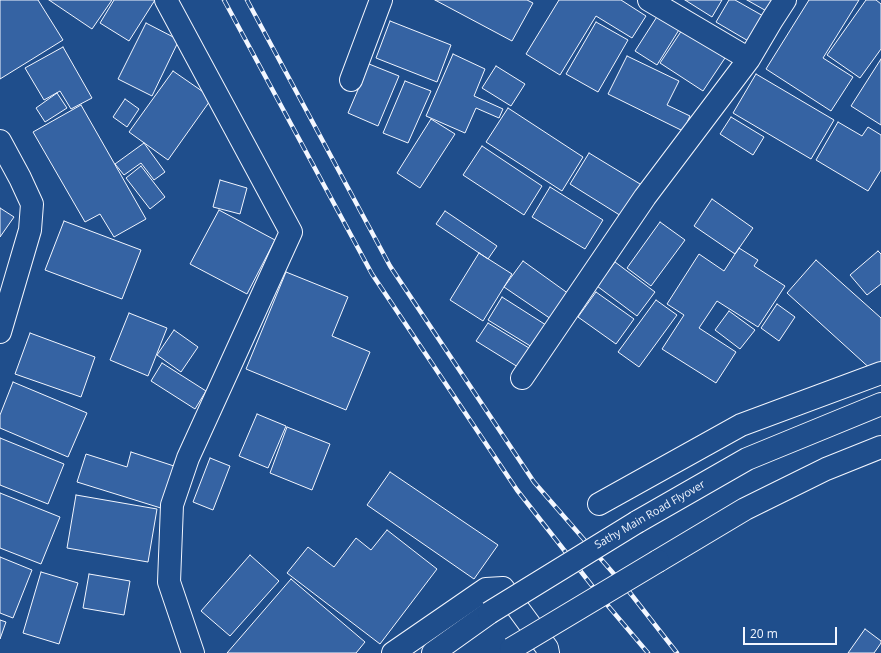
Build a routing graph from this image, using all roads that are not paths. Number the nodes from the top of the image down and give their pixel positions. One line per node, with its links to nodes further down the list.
1 (166, 0): 14 (main road)
2 (381, 0): 6 (main road)
3 (649, 0): 5 (main road)
4 (785, 0): 5 (main road)
5 (749, 59): 10 (main road)
6 (351, 80)
7 (0, 141): 8 (main road)
8 (0, 332)
9 (881, 373): 13 (main road)
10 (522, 378)
11 (881, 404): 16 (main road, Sathy Main Road Flyover, bridge)
12 (881, 447): 17 (main road, bridge)
13 (599, 504)
14 (193, 653)
15 (393, 653): 18 (main road)
16 (433, 653)
17 (503, 653)
18 (548, 653)

